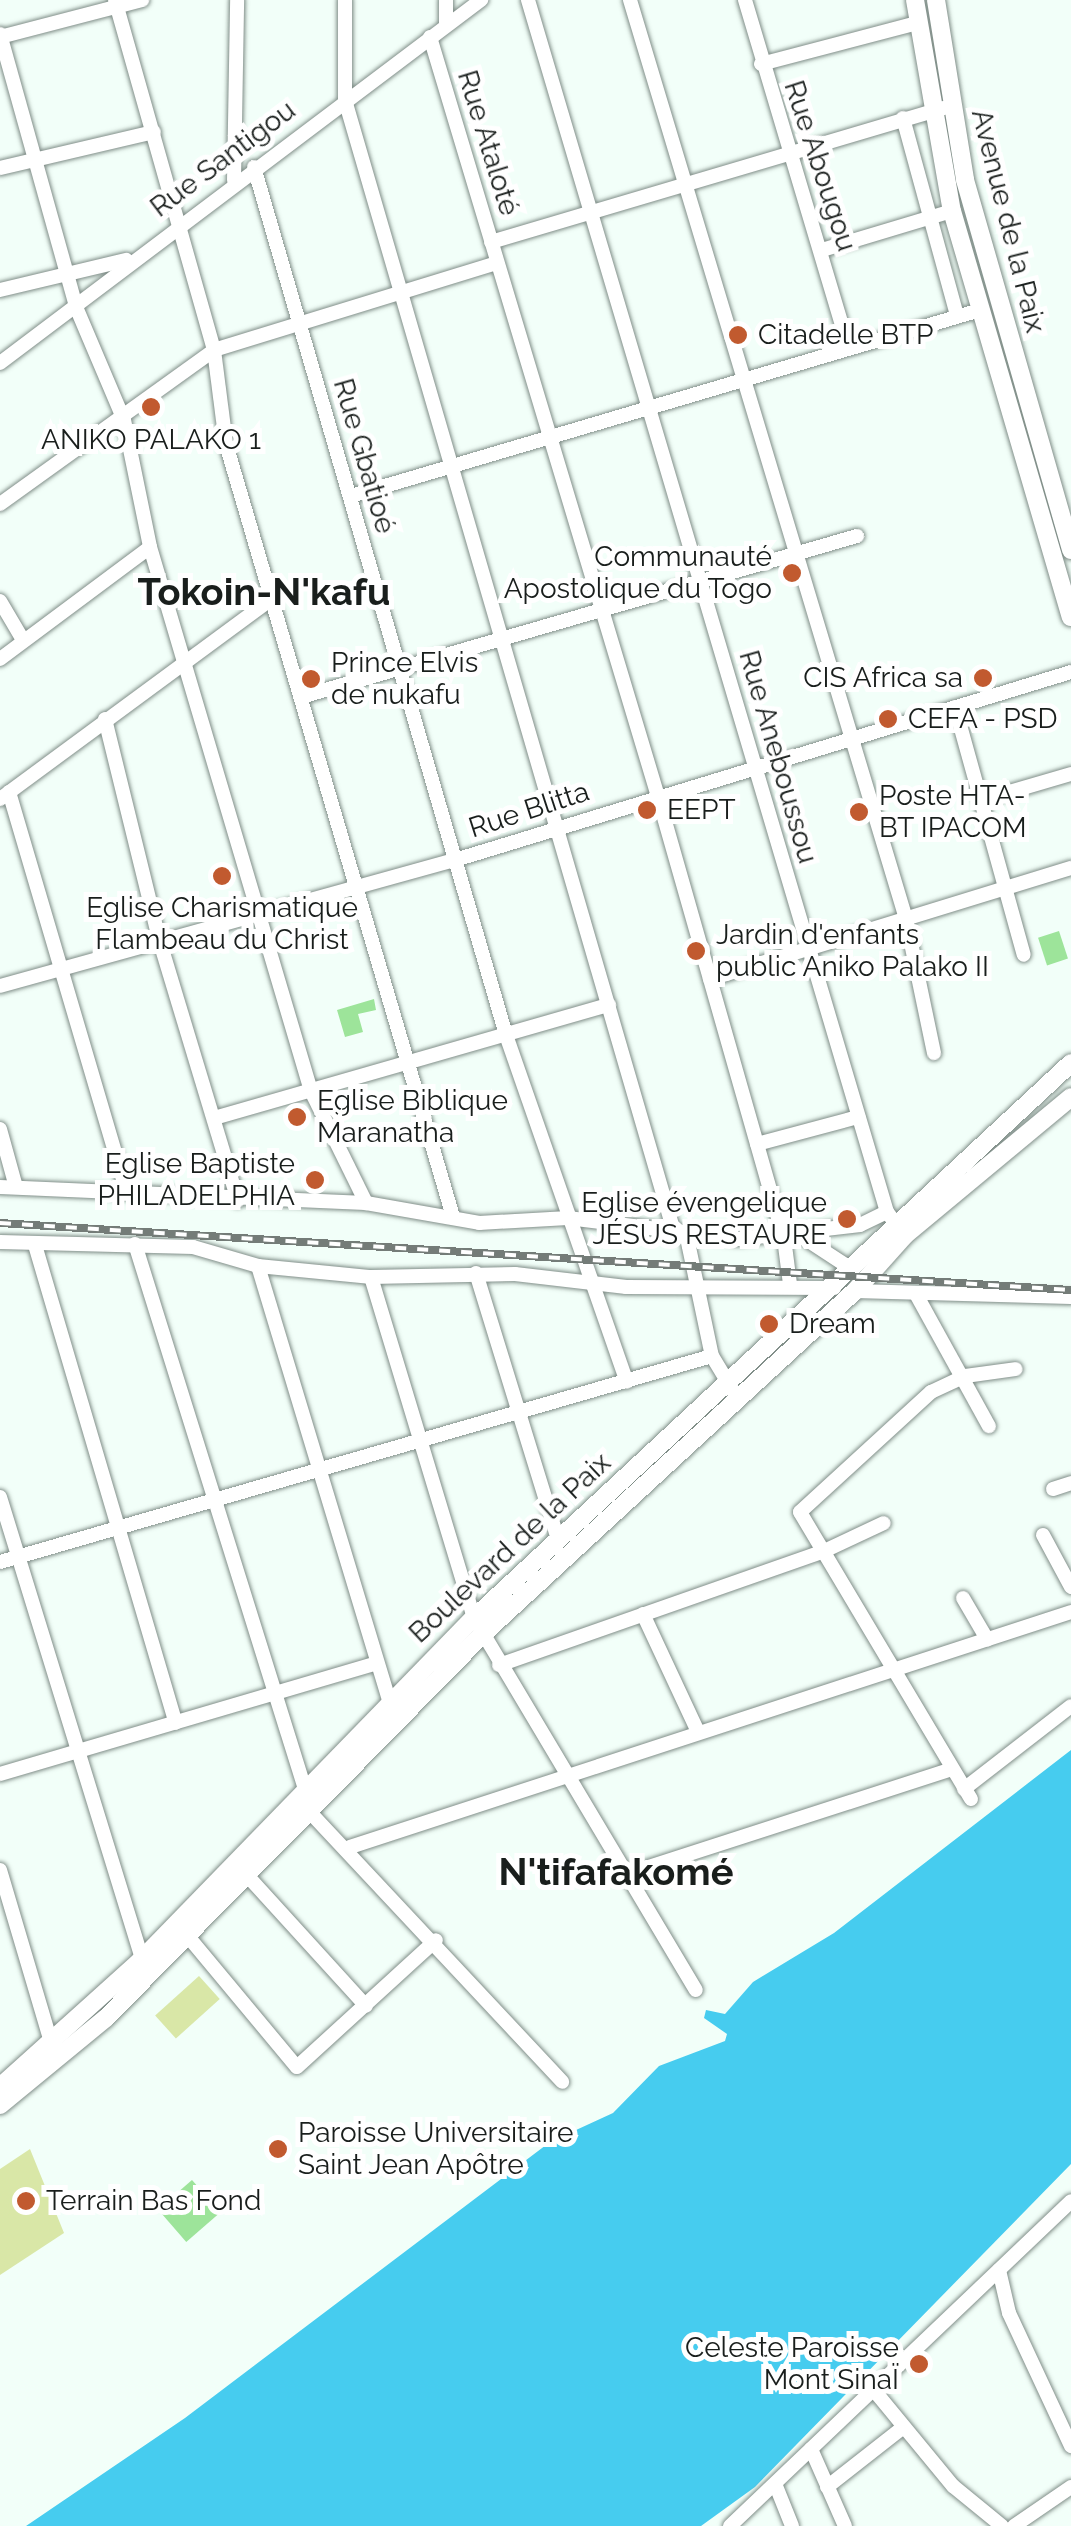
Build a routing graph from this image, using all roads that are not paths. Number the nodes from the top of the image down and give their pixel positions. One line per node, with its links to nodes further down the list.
1 (142, 0): 10 (street)
2 (238, 0): 26 (street)
3 (345, 0): 17 (street)
4 (446, 0): 13 (street)
5 (481, 0): 13 (street, Rue Santigou)
6 (528, 0): 28 (street, Rue Aneboussou)
7 (630, 0): 27 (street)
8 (744, 0): 16 (street, Rue Abougou)
9 (915, 0): 12 (main road)
10 (116, 3): 14 (street); 21 (street)
11 (937, 9): 18 (main road, Avenue de la Paix)
12 (917, 23): 16 (street); 19 (main road)
13 (446, 25): 15 (street, Rue Santigou)
14 (0, 36): 23 (street)
15 (430, 36): 17 (street, Rue Santigou); 32 (street, Rue Ataloté)
16 (761, 64): 22 (street, Rue Abougou)
17 (345, 100): 24 (street, Rue Santigou); 38 (street)
18 (950, 106): 19 (street); 55 (main road, Avenue de la Paix)
19 (930, 111): 20 (street); 29 (main road)
20 (903, 118): 22 (street); 30 (street)
21 (154, 132): 23 (street); 31 (street)
22 (786, 159): 27 (street); 33 (street, Rue Abougou)
23 (35, 161): 25 (street); 36 (street)
24 (254, 167): 26 (street, Rue Santigou); 42 (street, Rue Gbatioé)
25 (0, 168)
26 (234, 180): 31 (street, Rue Santigou)
27 (686, 188): 28 (street); 46 (street)
28 (588, 210): 32 (street); 47 (street, Rue Aneboussou)
29 (952, 211): 30 (street); 40 (main road)
30 (929, 218): 33 (street); 41 (street)
31 (180, 222): 34 (street, Rue Santigou); 44 (street)
32 (491, 242): 35 (street, Rue Ataloté)
33 (822, 250): 43 (street, Rue Abougou)
34 (132, 259): 36 (street); 39 (street, Rue Santigou)
35 (498, 263): 38 (street); 49 (street, Rue Ataloté)
36 (67, 274): 37 (street); 39 (street)
37 (0, 290)
38 (399, 293): 42 (street); 50 (street)
39 (76, 307): 45 (street, Rue Santigou); 48 (street)
40 (980, 310): 41 (street); 61 (main road)
41 (957, 315): 43 (street)
42 (299, 321): 44 (street); 51 (street, Rue Gbatioé)
43 (849, 348): 46 (street)
44 (214, 350): 48 (street); 58 (street)
45 (0, 363)
46 (740, 382): 47 (street); 56 (street)
47 (650, 409): 49 (street); 57 (street, Rue Aneboussou)
48 (124, 420): 52 (street); 54 (street)
49 (549, 438): 50 (street); 60 (street, Rue Ataloté)
50 (450, 469): 51 (street); 63 (street)
51 (350, 496): 66 (street, Rue Gbatioé)
52 (0, 504)
53 (857, 536): 56 (street)
54 (150, 547): 62 (street); 65 (street)
55 (1071, 550)
56 (798, 554): 57 (street); 71 (street)
57 (701, 584): 60 (street); 72 (street, Rue Aneboussou)
58 (271, 599): 65 (street); 68 (street)
59 (0, 600): 62 (street)
60 (602, 609): 63 (street); 74 (street, Rue Ataloté)
61 (1071, 616)
62 (24, 640): 64 (street)
63 (501, 642): 66 (street); 77 (street)
64 (0, 659)
65 (183, 660): 70 (street); 82 (street)
66 (398, 669): 68 (street); 78 (street, Rue Gbatioé)
67 (1071, 672): 69 (street, Rue Blitta)
68 (301, 697): 81 (street)
69 (955, 707): 71 (street, Rue Blitta); 76 (street)
70 (105, 720): 75 (street); 84 (street)
71 (853, 738): 72 (street, Rue Blitta); 83 (street)
72 (753, 767): 74 (street, Rue Blitta); 85 (street, Rue Aneboussou)
73 (1071, 774): 76 (street)
74 (658, 793): 77 (street, Rue Blitta); 88 (street, Rue Ataloté)
75 (4, 795): 87 (street)
76 (982, 800): 80 (street)
77 (555, 830): 78 (street, Rue Blitta); 90 (street)
78 (455, 860): 81 (street, Rue Blitta); 91 (street, Rue Gbatioé)
79 (1071, 868): 80 (street)
80 (1006, 888): 83 (street); 86 (street)
81 (356, 889): 82 (street, Rue Blitta); 94 (street)
82 (256, 909): 84 (street, Rue Blitta); 95 (street)
83 (906, 919): 85 (street); 92 (street)
84 (159, 939): 87 (street, Rue Blitta); 98 (street)
85 (809, 949): 88 (street); 97 (street, Rue Aneboussou)
86 (1024, 955)
87 (62, 968): 89 (street, Rue Blitta); 104 (street)
88 (710, 979): 102 (street, Rue Ataloté)
89 (0, 986)
90 (609, 1004): 91 (street); 110 (street)
91 (506, 1035): 94 (street); 108 (street, Rue Gbatioé)
92 (934, 1052)
93 (1071, 1063): 99 (main road, Boulevard de la Paix)
94 (408, 1064): 95 (street); 107 (street)
95 (311, 1092): 98 (street); 106 (street)
96 (1071, 1097): 101 (main road, Boulevard de la Paix)
97 (858, 1117): 102 (street); 109 (street, Rue Aneboussou)
98 (214, 1118): 105 (street)
99 (1008, 1120): 101 (main road); 109 (main road, Boulevard de la Paix)
100 (0, 1129): 103 (street)
101 (1024, 1138): 109 (main road, Boulevard de la Paix)
102 (758, 1144): 112 (street, Rue Ataloté)
103 (8, 1188): 104 (street)
104 (126, 1190): 105 (street)
105 (238, 1200): 106 (street)
106 (366, 1203): 107 (street)
107 (453, 1217): 108 (street)
108 (568, 1218): 110 (street); 120 (street, Rue Gbatioé)
109 (896, 1224): 111 (street); 119 (main road, Boulevard de la Paix)
110 (680, 1233): 112 (street); 122 (street)
111 (801, 1236): 112 (street); 119 (street)
112 (784, 1238): 121 (street, Rue Ataloté)
113 (0, 1242): 114 (street)
114 (34, 1244): 115 (street); 139 (street)
115 (135, 1244): 116 (street); 137 (street)
116 (258, 1266): 118 (street); 133 (street)
117 (476, 1273): 118 (street); 120 (street); 130 (street)
118 (371, 1277): 132 (street)
119 (846, 1282): 121 (street); 123 (street); 129 (main road, Boulevard de la Paix)
120 (597, 1284): 122 (street); 128 (street, Rue Gbatioé)
121 (790, 1284): 122 (street)
122 (702, 1290): 125 (street)
123 (916, 1294): 124 (street); 127 (street)
124 (1071, 1297)
125 (712, 1356): 128 (street); 129 (street)
126 (1016, 1370): 127 (street)
127 (966, 1376): 131 (street); 142 (street)
128 (627, 1382): 130 (street)
129 (732, 1392): 141 (main road, Boulevard de la Paix); 149 (main road, Boulevard de la Paix)
130 (517, 1412): 132 (street); 141 (street)
131 (989, 1426)
132 (420, 1440): 133 (street); 149 (street)
133 (318, 1470): 137 (street); 151 (street)
134 (1071, 1483): 135 (street)
135 (1053, 1489)
136 (0, 1497): 143 (street)
137 (212, 1501): 139 (street); 154 (street)
138 (884, 1523): 142 (street)
139 (118, 1528): 143 (street); 157 (street)
140 (1043, 1535): 145 (street)
141 (558, 1540): 149 (main road, Boulevard de la Paix)
142 (822, 1552): 148 (street); 153 (street)
143 (18, 1557): 144 (street); 159 (street)
144 (0, 1562)
145 (1071, 1586)
146 (964, 1598): 150 (street)
147 (1071, 1612): 150 (street)
148 (642, 1614): 152 (street); 158 (street)
149 (478, 1626): 152 (street); 155 (main road, Boulevard de la Paix); 164 (main road, Boulevard de la Paix)
150 (986, 1640): 153 (street)
151 (373, 1664): 154 (street); 155 (street)
152 (499, 1665): 162 (street)
153 (890, 1670): 158 (street); 160 (street)
154 (273, 1694): 157 (street); 163 (street)
155 (388, 1701): 163 (main road, Boulevard de la Paix)
156 (1071, 1706): 160 (street)
157 (176, 1723): 159 (street)
158 (698, 1732): 162 (street)
159 (76, 1752): 161 (street); 171 (street)
160 (952, 1769): 168 (street)
161 (0, 1774)
162 (565, 1777): 165 (street); 168 (street)
163 (304, 1786): 171 (main road, Boulevard de la Paix)
164 (306, 1808): 165 (street); 167 (main road, Boulevard de la Paix)
165 (350, 1847): 170 (street)
166 (0, 1870): 174 (street)
167 (244, 1872): 169 (main road, Boulevard de la Paix); 173 (street)
168 (627, 1874): 172 (street)
169 (186, 1934): 171 (main road, Boulevard de la Paix); 173 (street)
170 (436, 1940): 173 (street); 175 (street)
171 (145, 1966): 174 (main road, Boulevard de la Paix); 177 (main road, Boulevard de la Paix)
172 (696, 1990)
173 (366, 2006)
174 (52, 2045): 176 (main road, Boulevard de la Paix)
175 (562, 2082)
176 (0, 2087)
177 (0, 2105)
178 (1071, 2202): 179 (street)
179 (999, 2270): 180 (street); 182 (street)
180 (874, 2389): 181 (street); 183 (street)
181 (901, 2428): 185 (street); 190 (street)
182 (1071, 2446)
183 (811, 2450): 184 (street); 185 (street)
184 (776, 2486): 187 (street); 188 (street)
185 (828, 2487): 189 (street)
186 (1071, 2487): 191 (street)
187 (730, 2526)
188 (792, 2526)
189 (845, 2526)
190 (1002, 2526)
191 (1014, 2526)

